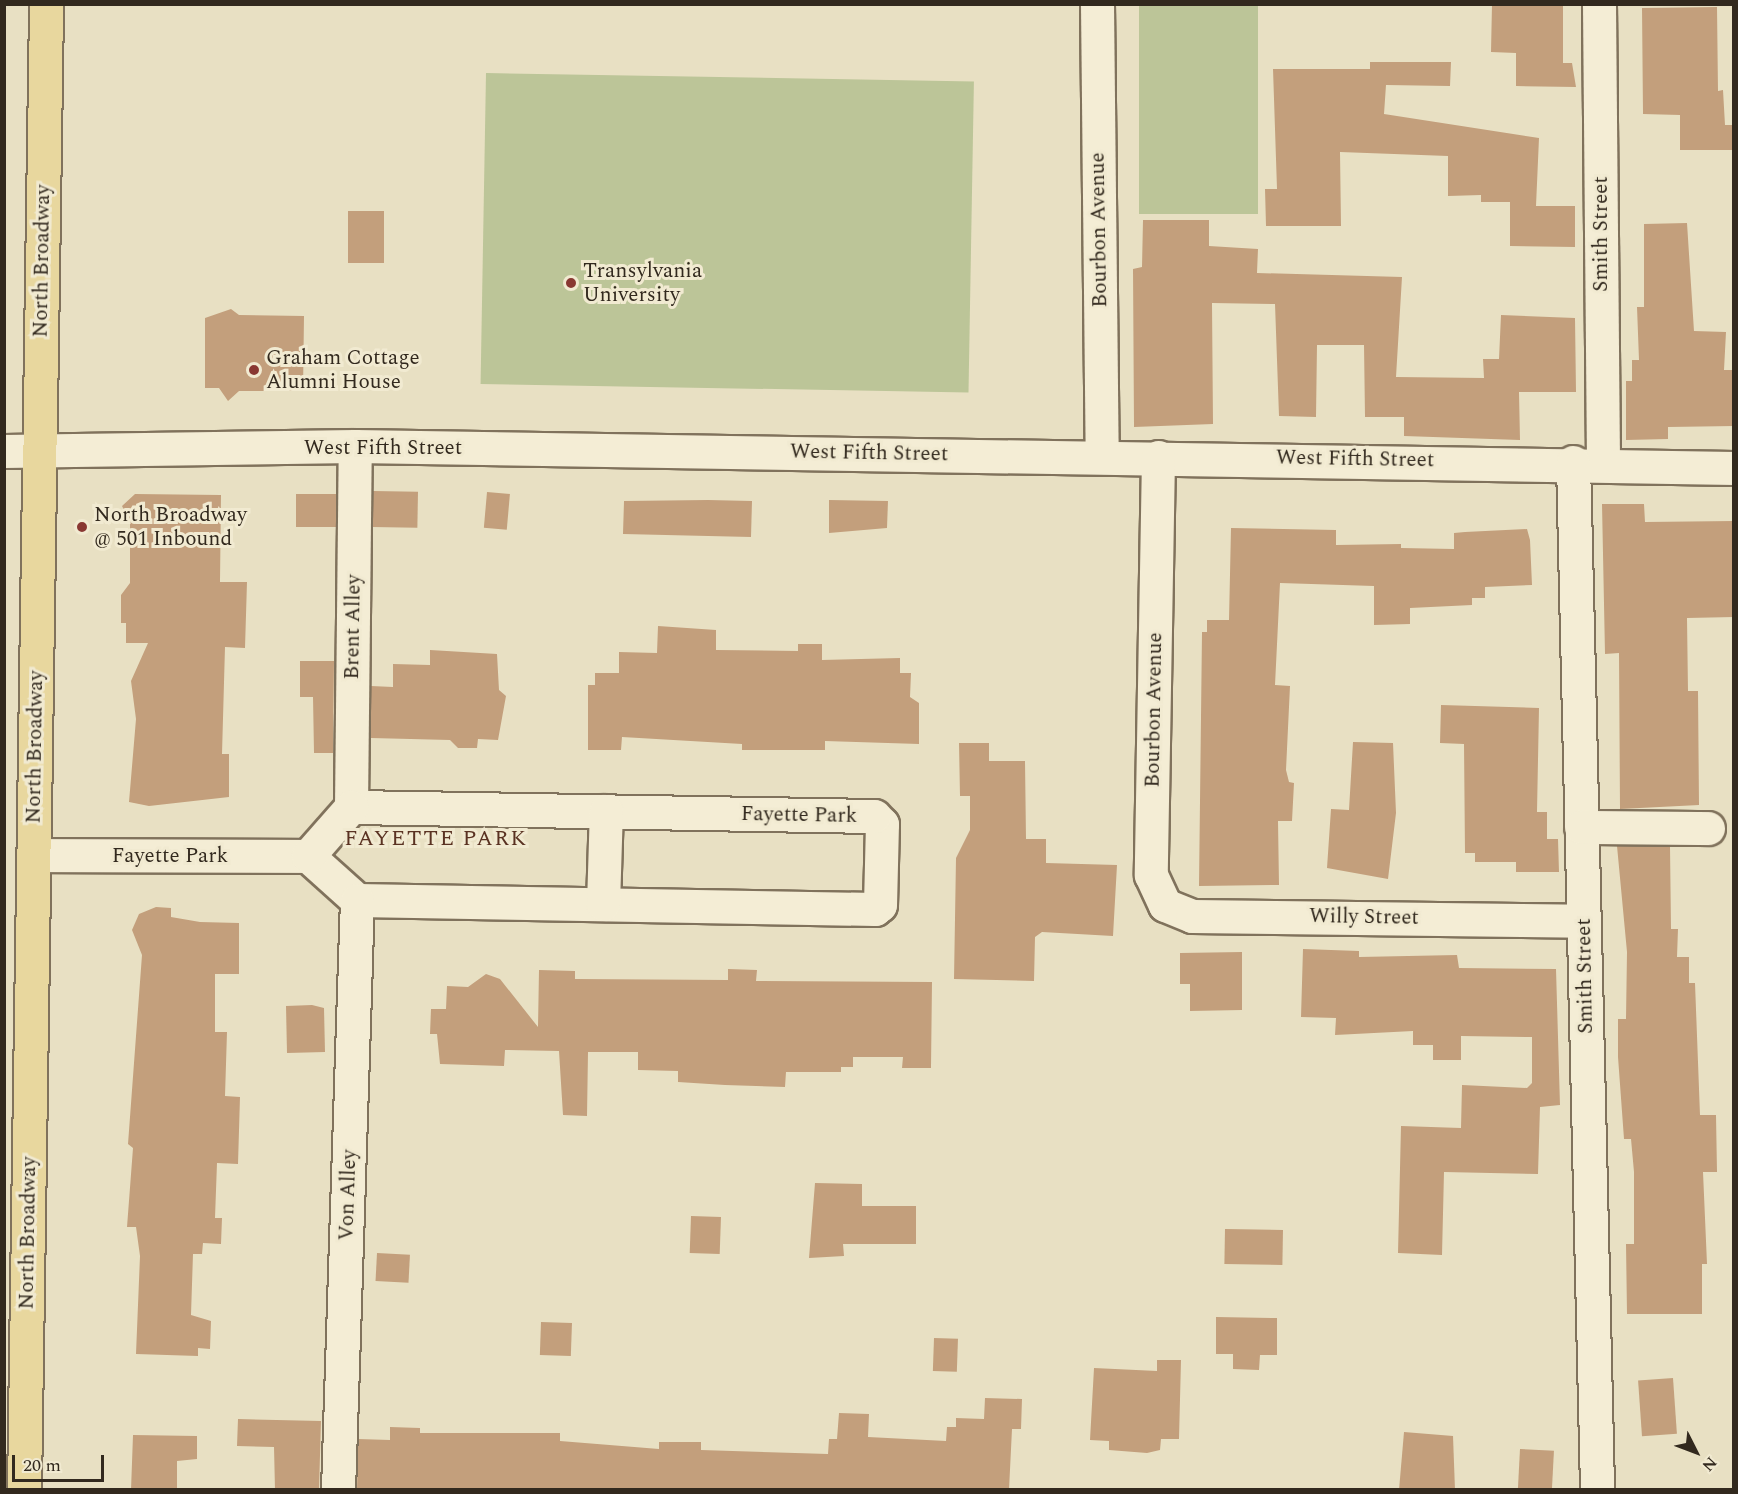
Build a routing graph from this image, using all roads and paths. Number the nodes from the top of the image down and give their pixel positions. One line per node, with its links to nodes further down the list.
1 (46, 4): 6 (main road, North Broadway)
2 (1097, 4): 7 (street, Bourbon Avenue)
3 (1599, 4): 9 (street, Smith Street)
4 (356, 446): 6 (street, West Fifth Street); 7 (street, West Fifth Street); 11 (street, Brent Alley)
5 (4, 451): 6 (street, West Fifth Street)
6 (39, 451): 15 (main road, North Broadway)
7 (1102, 456): 8 (street, West Fifth Street)
8 (1158, 457): 9 (street, West Fifth Street); 17 (street, Bourbon Avenue)
9 (1588, 462): 10 (street, West Fifth Street); 13 (street, Smith Street)
10 (1734, 468)
11 (351, 807): 12 (street, Fayette Park); 16 (street)
12 (606, 811): 19 (street); 19 (street, Fayette Park)
13 (1581, 826): 14 (street); 20 (street, Smith Street)
14 (1708, 828)
15 (33, 855): 16 (street, Fayette Park); 21 (main road, North Broadway)
16 (308, 856): 18 (street)
17 (1155, 891): 20 (street, Willy Street)
18 (357, 900): 19 (street, Fayette Park); 22 (street, Von Alley)
19 (603, 904)
20 (1583, 921): 23 (street, Smith Street)
21 (24, 1490)
22 (338, 1490)
23 (1597, 1490)

